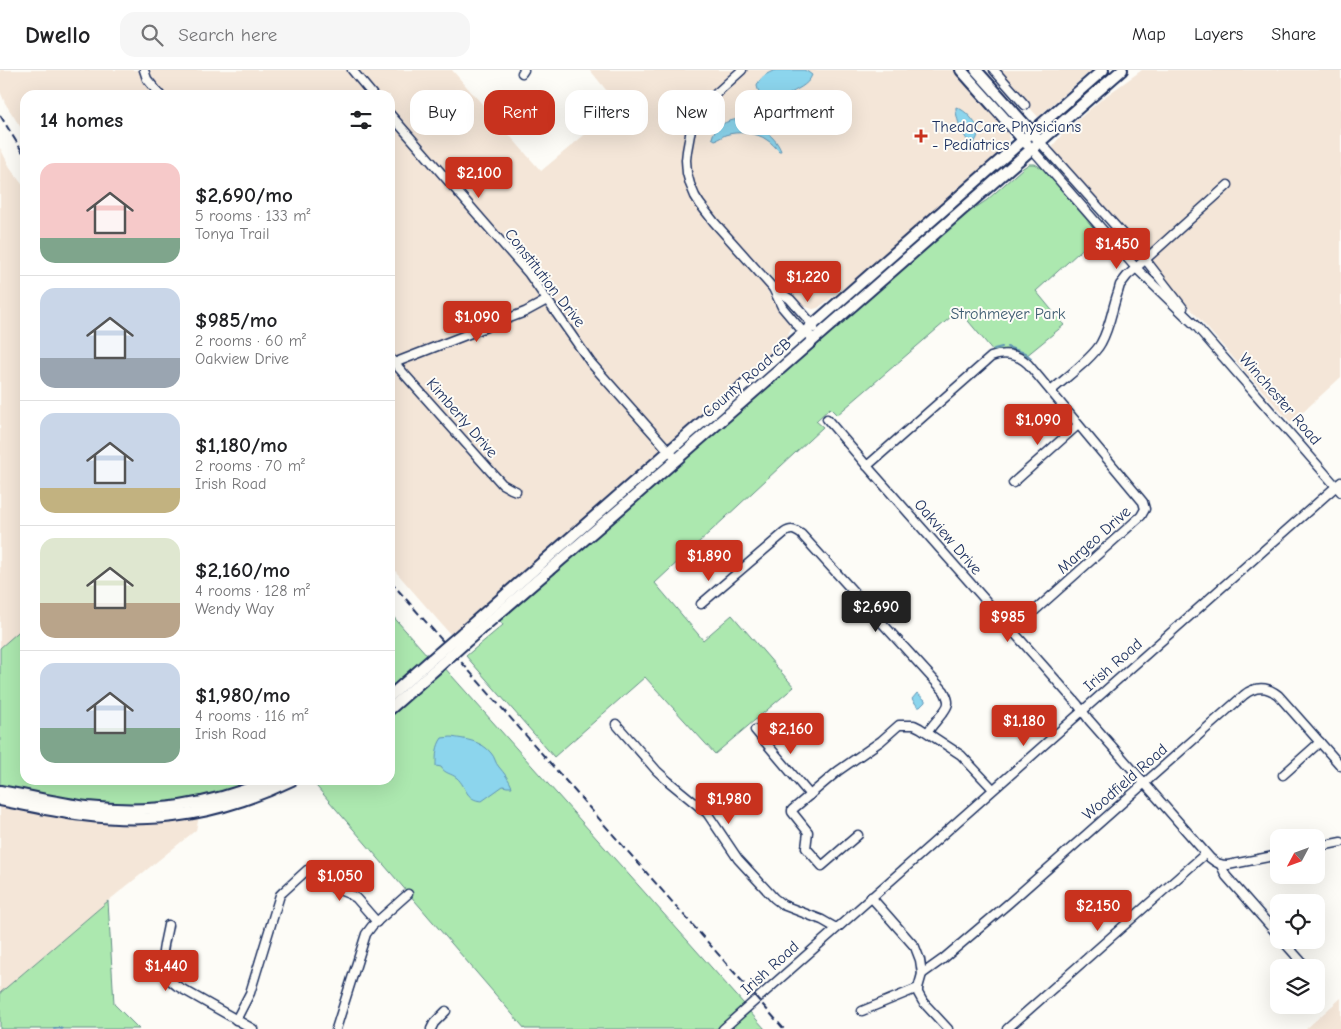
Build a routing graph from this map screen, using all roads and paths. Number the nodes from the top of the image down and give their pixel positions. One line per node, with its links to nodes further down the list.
1 (144, 70): 9 (street)
2 (352, 70): 10 (street)
3 (742, 70): 20 (street)
4 (960, 70): 14 (main road, Winchester Road)
5 (976, 70): 13 (main road, Winchester Road)
6 (994, 70): 11 (street)
7 (1103, 70): 13 (main road, County Road CB)
8 (1122, 70): 15 (main road, County Road CB)
9 (156, 90)
10 (369, 90)
11 (1025, 105)
12 (395, 120): 21 (street, Constitution Drive)
13 (1032, 132): 14 (main road, County Road CB); 15 (main road, Winchester Road)
14 (1023, 140): 16 (main road, Winchester Road); 22 (main road, County Road CB)
15 (1040, 142): 16 (main road, County Road CB); 18 (street, Winchester Road)
16 (1032, 149): 19 (street, Winchester Road); 25 (main road, County Road CB)
17 (1228, 185): 18 (street)
18 (1145, 259): 19 (street); 23 (street, Winchester Road)
19 (1136, 268): 23 (street, Winchester Road); 28 (street)
20 (773, 288): 22 (street); 24 (street)
21 (547, 300): 26 (street); 31 (street, Constitution Drive)
22 (813, 325): 24 (main road, County Road CB); 25 (street)
23 (1196, 326): 35 (street, Winchester Road)
24 (804, 333): 25 (street); 31 (main road, County Road CB)
25 (816, 338): 32 (main road, County Road CB)
26 (395, 359)
27 (395, 363): 36 (street, Kimberly Drive)
28 (1050, 391): 30 (street, Margeo Drive); 33 (street, Margeo Drive)
29 (827, 419): 33 (street, Oakview Drive)
30 (1078, 425): 34 (street); 38 (street, Margeo Drive)
31 (668, 451): 32 (street, Constitution Drive); 39 (main road, County Road CB)
32 (676, 459): 39 (main road, County Road CB)
33 (867, 466): 38 (street, Oakview Drive)
34 (1013, 483)
35 (1339, 487): 43 (street, Irish Road)
36 (516, 491)
37 (701, 604): 46 (street)
38 (1012, 630): 43 (street, Oakview Drive)
39 (465, 637): 40 (main road, County Road CB, bridge)
40 (436, 662): 41 (main road, County Road CB); 42 (main road, County Road CB)
41 (395, 692)
42 (395, 703)
43 (1082, 711): 50 (street, Oakview Drive); 53 (street, Irish Road)
44 (616, 724): 68 (street)
45 (755, 730): 55 (street)
46 (928, 732): 53 (street); 55 (street)
47 (1320, 742): 48 (street, Woodfield Road); 49 (street); 50 (street, Woodfield Road)
48 (1341, 766)
49 (1282, 775)
50 (1144, 783): 60 (street, Oakview Drive); 71 (street, Woodfield Road)
51 (259, 785): 54 (main road)
52 (280, 785): 56 (main road)
53 (993, 789): 64 (street, Irish Road)
54 (0, 791)
55 (810, 795): 57 (street)
56 (0, 800)
57 (858, 835)
58 (1341, 842): 59 (street)
59 (1325, 845)
60 (1205, 854): 62 (street, Oakview Drive); 81 (street)
61 (1270, 857): 62 (street)
62 (1221, 865): 67 (street)
63 (408, 894): 65 (street)
64 (871, 897): 68 (street, Irish Road); 71 (street)
65 (377, 922): 75 (street); 77 (street)
66 (168, 925): 75 (street)
67 (1270, 926)
68 (836, 928): 79 (street, Irish Road)
69 (1290, 949): 70 (street)
70 (1298, 959)
71 (922, 974): 72 (street)
72 (918, 988): 73 (street); 80 (street)
73 (862, 1010)
74 (446, 1011): 78 (street)
75 (236, 1020): 76 (street)
76 (253, 1029)
77 (336, 1029)
78 (431, 1029)
79 (723, 1029)
80 (948, 1029)
81 (1007, 1029)

